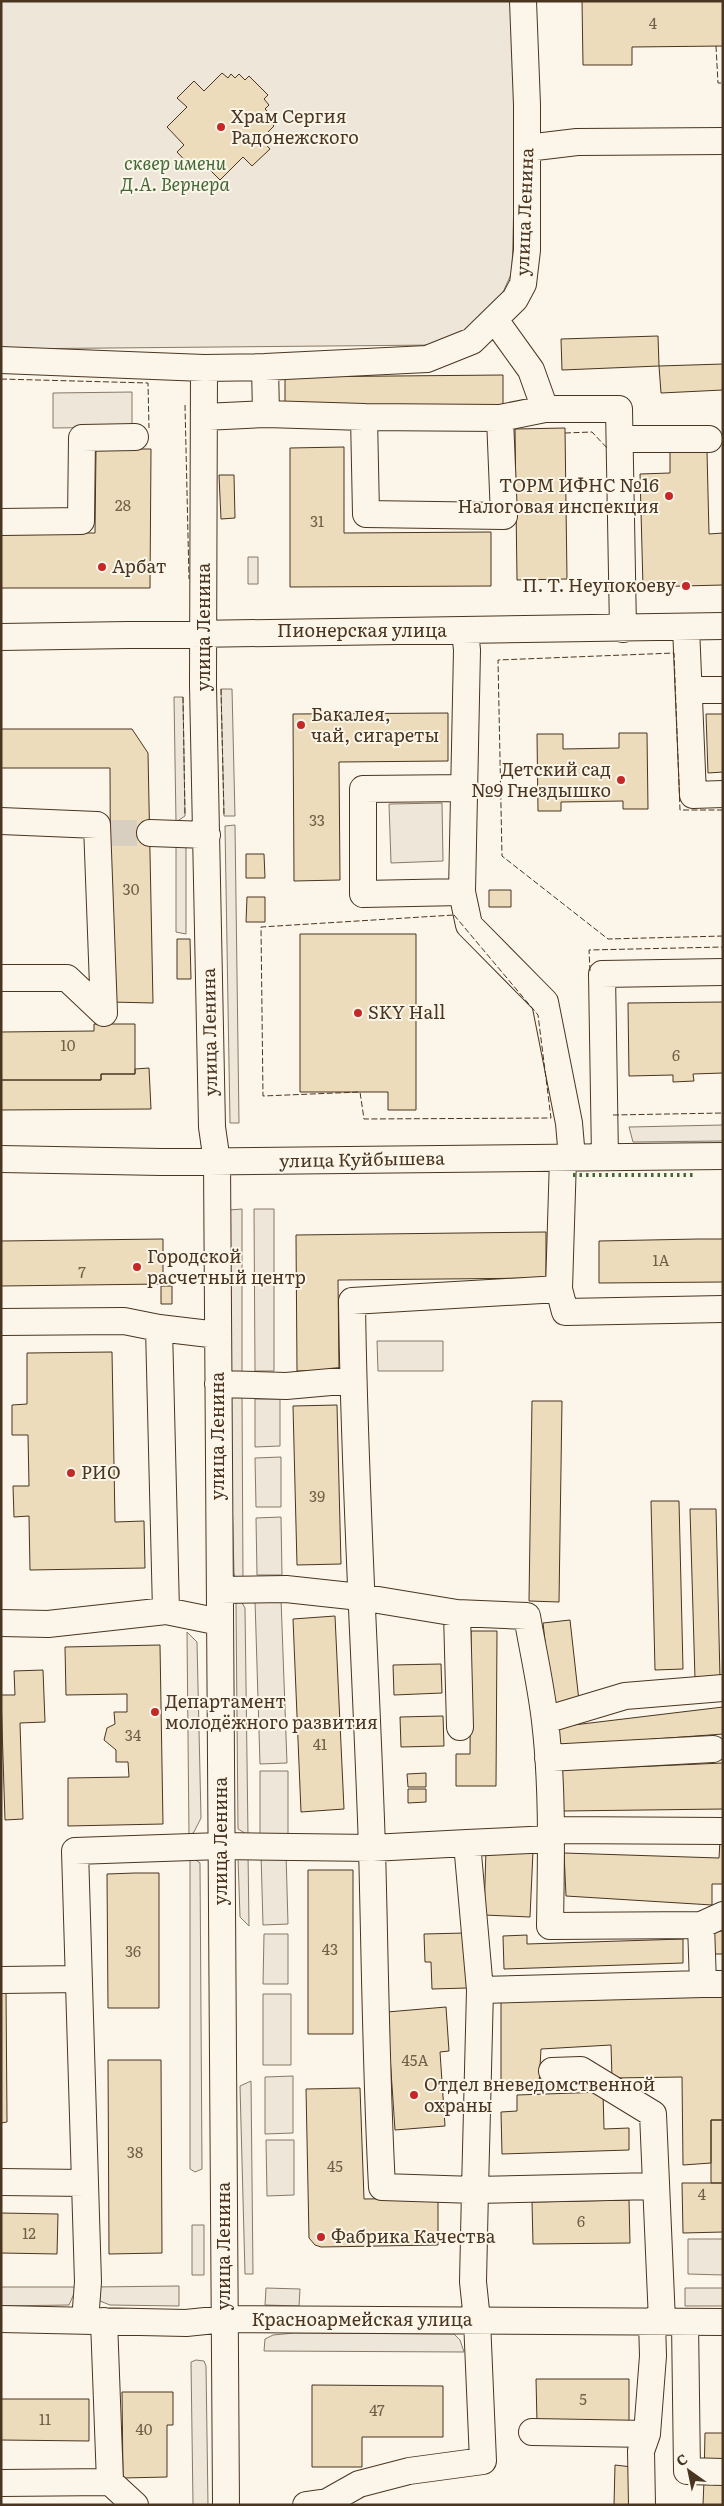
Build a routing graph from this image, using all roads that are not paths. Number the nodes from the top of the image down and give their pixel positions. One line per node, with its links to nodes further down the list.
1 (523, 1): 3 (street, улица Ленина)
2 (723, 141): 3 (street)
3 (527, 148): 4 (street, улица Ленина)
4 (495, 320): 6 (street, улица Ленина); 8 (street)
5 (1, 360): 7 (street, улица Ленина)
6 (265, 367): 7 (street, улица Ленина); 9 (street)
7 (204, 368): 10 (street, улица Ленина)
8 (545, 409): 12 (street); 14 (street)
9 (266, 414): 10 (street); 11 (street)
10 (204, 417): 21 (street, улица Ленина)
11 (364, 418): 12 (street); 12 (street)
12 (500, 418)
13 (135, 437): 16 (street)
14 (620, 439): 15 (street); 19 (street)
15 (709, 439)
16 (1, 522)
17 (723, 626): 18 (street, Пионерская улица)
18 (686, 627): 19 (street, Пионерская улица); 23 (street)
19 (623, 629): 20 (street, Пионерская улица)
20 (465, 631): 21 (street, Пионерская улица); 25 (street)
21 (203, 634): 22 (street, Пионерская улица); 29 (street, улица Ленина)
22 (1, 637)
23 (689, 690): 24 (street); 26 (street)
24 (723, 690)
25 (465, 788): 30 (street); 30 (street)
26 (723, 794)
27 (1, 821): 32 (street)
28 (150, 833): 29 (street)
29 (207, 835): 37 (street, улица Ленина)
30 (462, 892): 35 (street)
31 (723, 972): 34 (street)
32 (1, 978)
33 (723, 1156): 34 (street, улица Куйбышева)
34 (605, 1157): 35 (street, улица Куйбышева)
35 (567, 1158): 37 (street, улица Куйбышева); 38 (street)
36 (1, 1160): 37 (street, улица Куйбышева)
37 (216, 1162): 42 (street, улица Ленина)
38 (559, 1289): 39 (street); 43 (street)
39 (723, 1309)
40 (1, 1322): 41 (street)
41 (159, 1328): 42 (street); 47 (street)
42 (218, 1335): 44 (street, улица Ленина)
43 (353, 1380): 44 (street); 46 (street)
44 (218, 1384): 45 (street, улица Ленина)
45 (220, 1590): 46 (street); 49 (street, улица Ленина)
46 (360, 1597): 48 (street); 60 (street)
47 (166, 1611): 49 (street); 50 (street)
48 (457, 1613): 52 (street); 53 (street)
49 (220, 1622): 59 (street, улица Ленина)
50 (1, 1623)
51 (723, 1688): 52 (street)
52 (545, 1720): 55 (street)
53 (460, 1727)
54 (713, 1749): 55 (street)
55 (548, 1758): 57 (street)
56 (723, 1831): 57 (street)
57 (552, 1834): 58 (street); 61 (street)
58 (467, 1843): 60 (street); 65 (street)
59 (221, 1846): 60 (street); 62 (street); 71 (street, улица Ленина)
60 (372, 1848): 70 (street)
61 (712, 1920): 64 (street)
62 (79, 1979): 63 (street); 68 (street)
63 (1, 1980)
64 (713, 1984): 65 (street)
65 (480, 1990): 70 (street)
66 (552, 2071): 69 (street)
67 (1, 2182): 68 (street)
68 (85, 2183): 74 (street)
69 (656, 2186): 70 (street); 75 (street)
70 (475, 2190): 73 (street)
71 (225, 2319): 73 (street, Красноармейская улица); 74 (street, Красноармейская улица); 84 (street, улица Ленина)
72 (1, 2320): 74 (street, Красноармейская улица)
73 (477, 2320): 75 (street, Красноармейская улица); 82 (street)
74 (94, 2321): 80 (street)
75 (666, 2321): 76 (street, Красноармейская улица); 78 (street); 79 (street)
76 (723, 2322)
77 (532, 2432): 78 (street)
78 (647, 2434): 85 (street)
79 (723, 2472)
80 (110, 2482): 81 (street); 83 (street)
81 (1, 2483)
82 (322, 2504)
83 (135, 2505)
84 (226, 2505)
85 (642, 2505)

